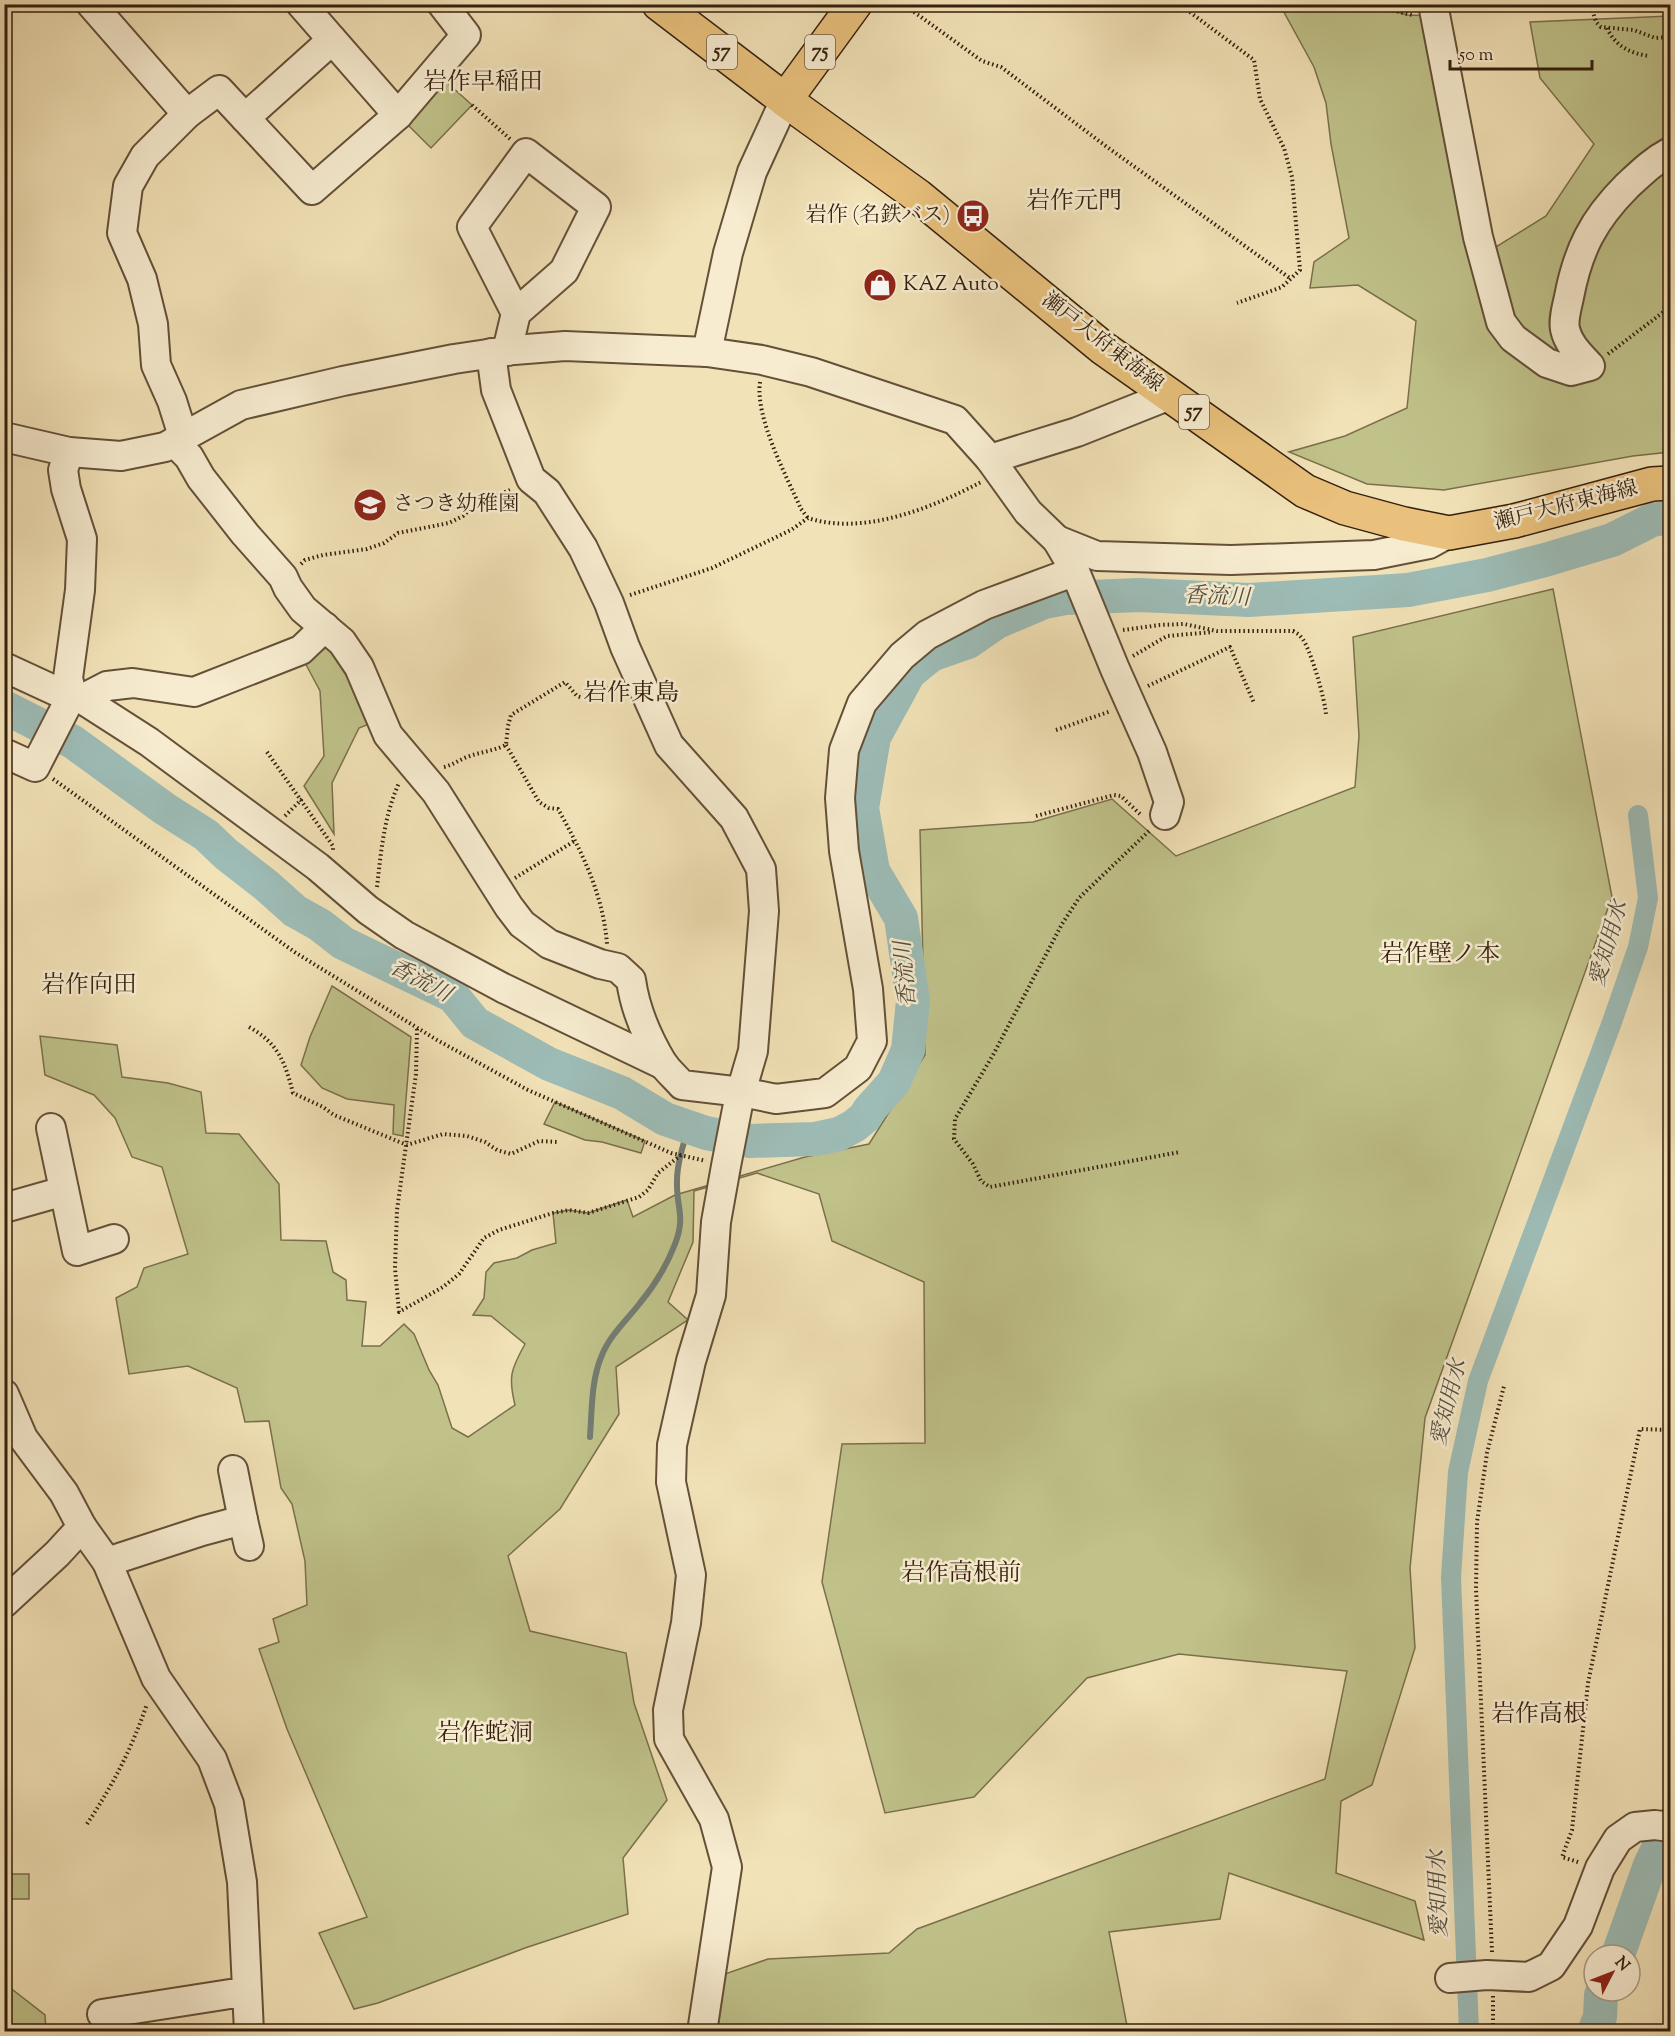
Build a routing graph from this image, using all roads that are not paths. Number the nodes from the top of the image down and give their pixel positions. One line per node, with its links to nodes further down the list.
1 (92, 4): 9 (street)
2 (301, 4): 7 (street)
3 (442, 4): 10 (street)
4 (659, 4): 8 (main road, 瀬戸大府東海線 / 57)
5 (855, 4): 8 (main road, 75)
6 (1434, 10): 13 (street)
7 (332, 39): 10 (street); 11 (street)
8 (785, 100): 16 (street); 17 (main road, 瀬戸大府東海線 / 57)
9 (187, 114): 11 (street); 19 (street)
10 (398, 115): 11 (street)
11 (245, 118)
12 (1671, 136): 13 (street)
13 (1661, 158)
14 (516, 313): 14 (street); 15 (street)
15 (499, 352): 16 (street); 19 (street); 32 (street)
16 (707, 352): 21 (street)
17 (1170, 395): 21 (street); 23 (main road, 瀬戸大府東海線 / 57)
18 (4, 437): 20 (street)
19 (179, 439): 20 (street); 26 (street)
20 (69, 452): 28 (street)
21 (995, 466): 24 (street)
22 (1671, 483): 23 (main road, 瀬戸大府東海線 / 57)
23 (1449, 533): 24 (street)
24 (1057, 540): 25 (street)
25 (1075, 572): 30 (street); 32 (street)
26 (325, 627): 28 (street); 31 (street)
27 (4, 667): 28 (street)
28 (77, 697): 29 (street); 31 (street)
29 (4, 753)
30 (1159, 821)
31 (664, 1065): 32 (street)
32 (740, 1096): 47 (street)
33 (51, 1128): 34 (street)
34 (64, 1191): 35 (street); 36 (street)
35 (4, 1208)
36 (114, 1239)
37 (4, 1394): 39 (street)
38 (233, 1470): 40 (street)
39 (82, 1527): 40 (street); 41 (street)
40 (107, 1562): 44 (street)
41 (4, 1604)
42 (1663, 1826): 43 (street)
43 (1450, 1978)
44 (246, 1994): 45 (street); 46 (street)
45 (102, 2014)
46 (249, 2031)
47 (702, 2031)

